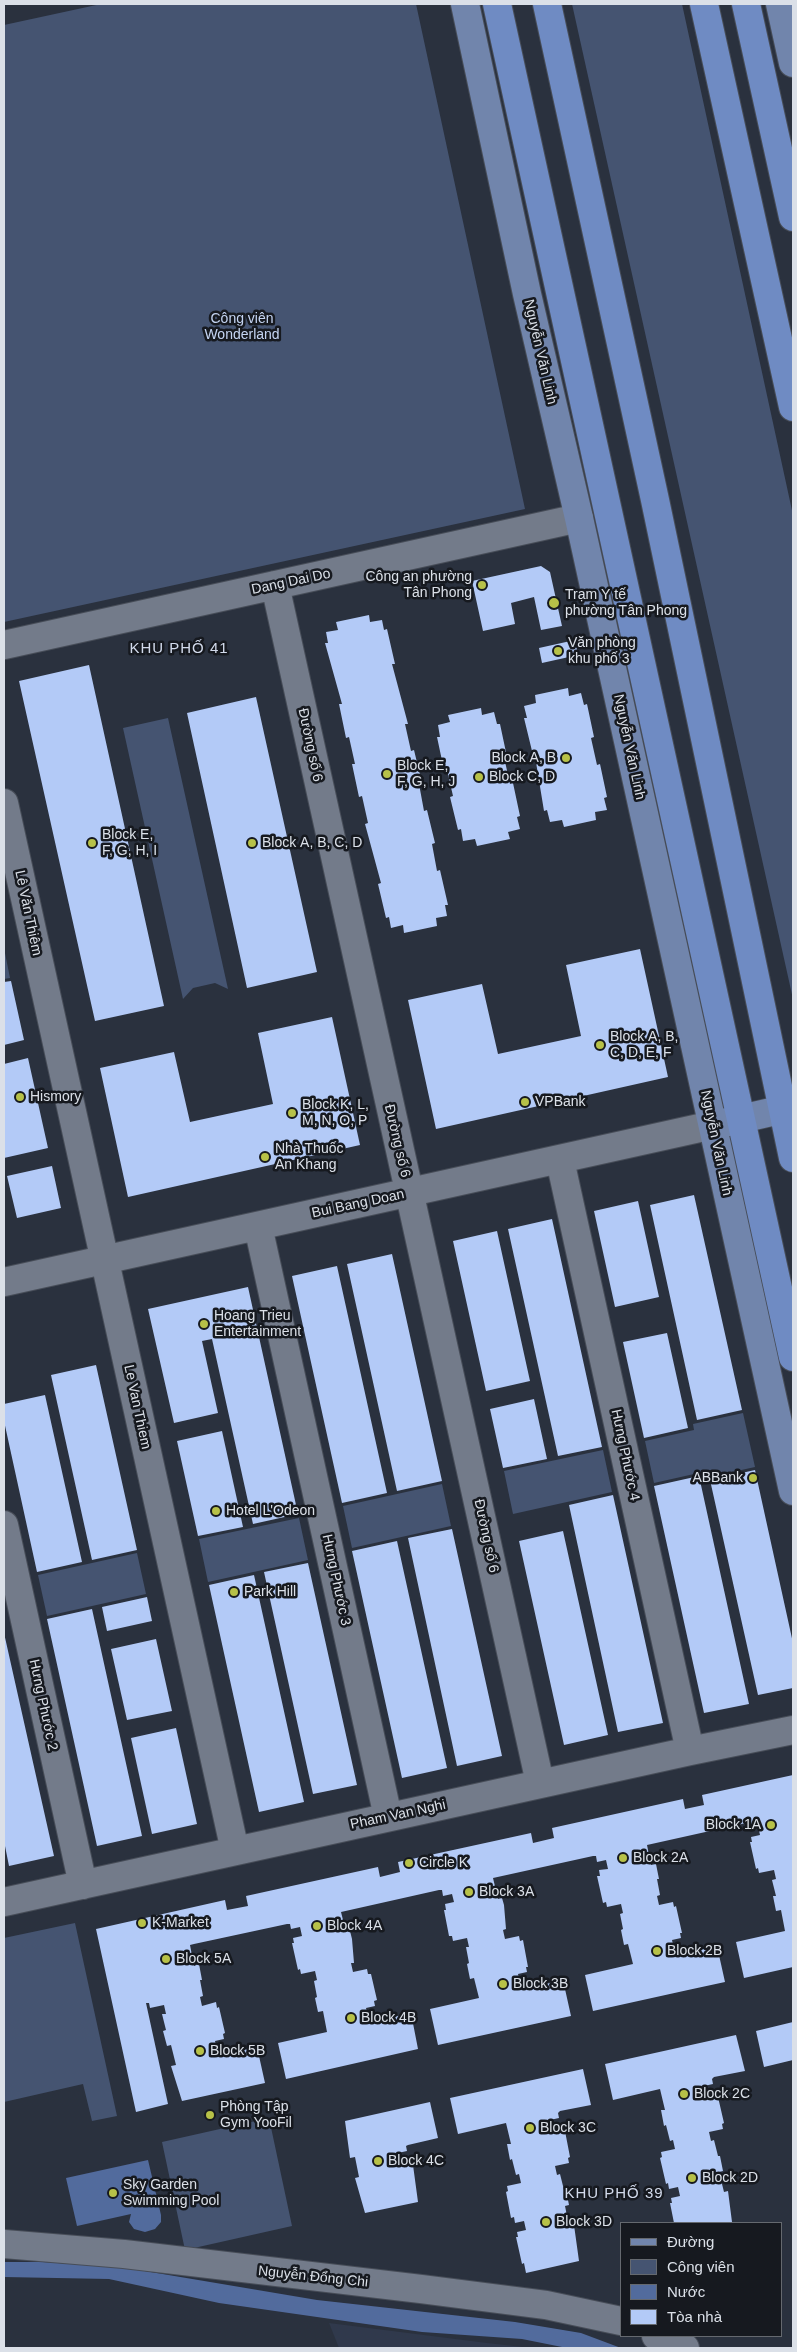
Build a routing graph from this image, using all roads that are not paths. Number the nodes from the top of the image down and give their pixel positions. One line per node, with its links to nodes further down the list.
1 (465, 4): 11 (main road, Nguyễn Văn Linh)
2 (497, 4): 10 (highway)
3 (547, 4): 17 (highway)
4 (704, 4): 9 (highway)
5 (746, 4): 8 (highway)
6 (780, 4): 7 (main road)
7 (793, 63)
8 (793, 217)
9 (793, 407)
10 (609, 512): 11 (main road); 15 (highway)
11 (579, 518): 12 (street, Dang Dai Do); 16 (main road, Nguyễn Văn Linh)
12 (275, 586): 13 (street, Dang Dai Do); 22 (street, Đường số 6)
13 (4, 645)
14 (4, 804): 24 (street, Le Van Thiem)
15 (675, 814): 16 (main road); 18 (highway)
16 (646, 821): 19 (main road, Nguyễn Văn Linh)
17 (788, 1108): 18 (main road); 20 (highway)
18 (742, 1119): 19 (main road); 26 (highway)
19 (712, 1125): 21 (street, Bui Bang Doan); 27 (main road, Nguyễn Văn Linh)
20 (793, 1158)
21 (560, 1160): 22 (street, Bui Bang Doan); 30 (street, Hưng Phước 4)
22 (409, 1193): 23 (street, Bui Bang Doan); 31 (street, Đường số 6)
23 (258, 1226): 24 (street, Bui Bang Doan); 32 (street, Hưng Phước 3)
24 (105, 1260): 25 (street, Bui Bang Doan); 33 (street, Le Van Thiem)
25 (4, 1282)
26 (793, 1358)
27 (793, 1491)
28 (4, 1525): 34 (street, Hưng Phước 2)
29 (793, 1730): 30 (street, Pham Van Nghi)
30 (690, 1751): 31 (street, Pham Van Nghi)
31 (540, 1784): 32 (street, Pham Van Nghi)
32 (388, 1817): 33 (street, Pham Van Nghi)
33 (235, 1851): 34 (street, Pham Van Nghi)
34 (83, 1885): 35 (street, Pham Van Nghi)
35 (4, 1902)
36 (4, 2244): 37 (street, Nguyễn Đổng Chi)
37 (620, 2321)
38 (658, 2337): 39 (street)
39 (685, 2348)

